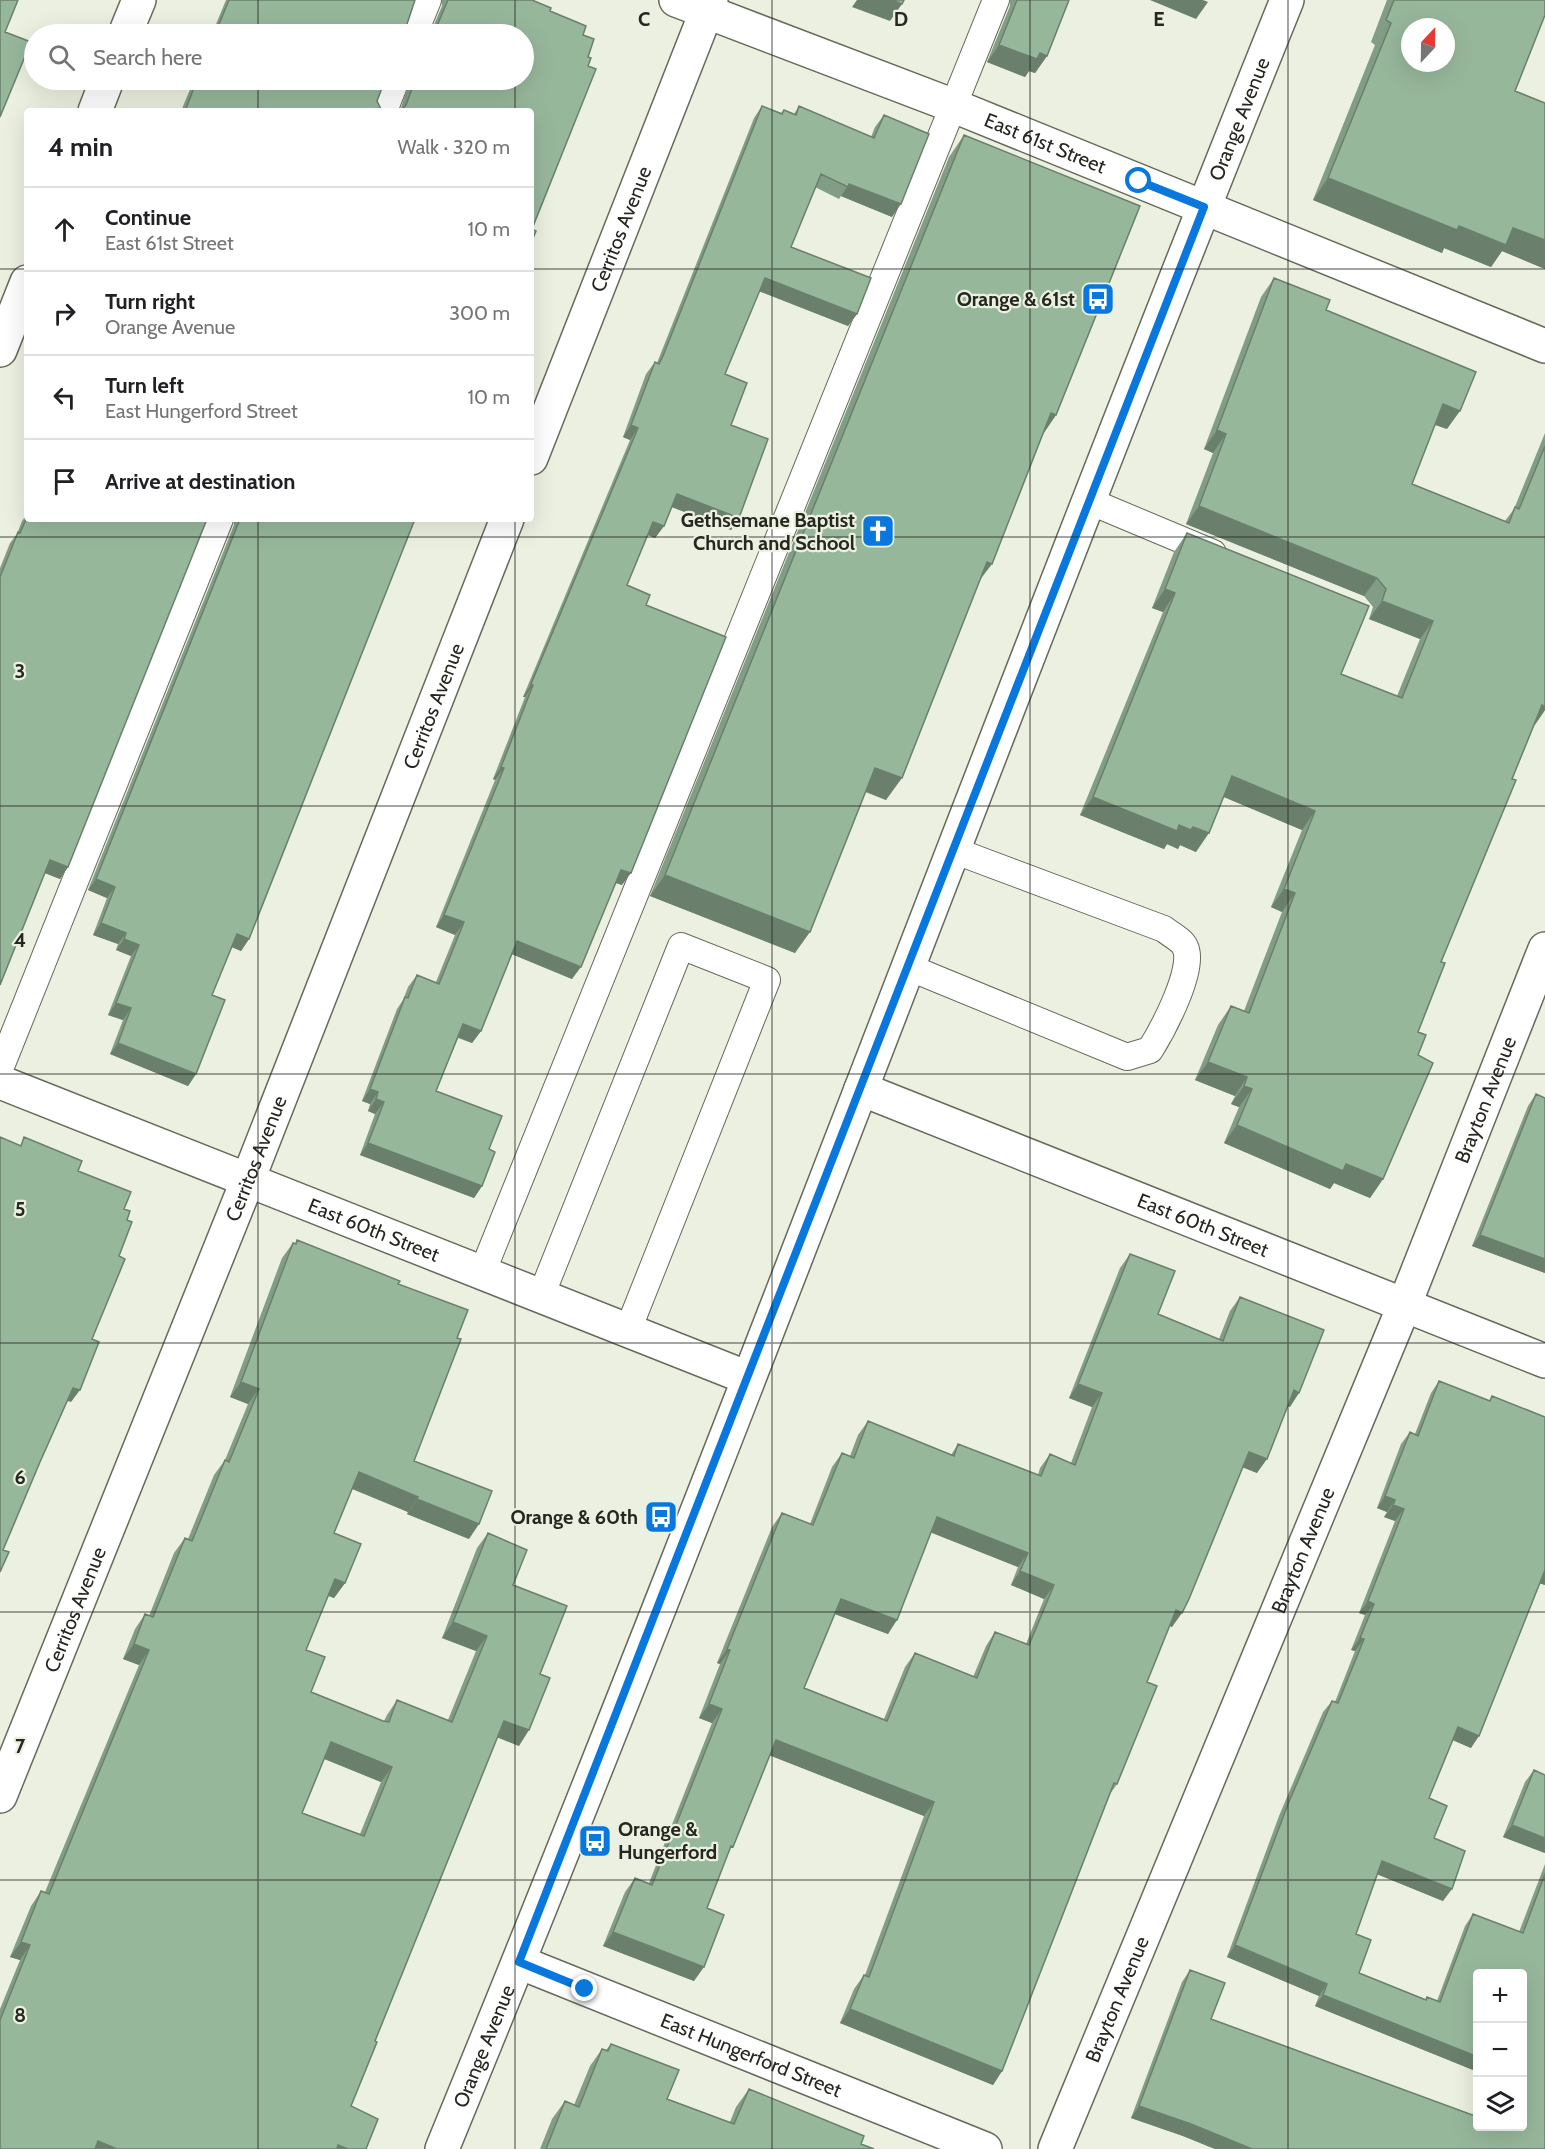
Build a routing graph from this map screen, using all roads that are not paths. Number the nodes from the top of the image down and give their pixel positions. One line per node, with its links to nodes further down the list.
1 (139, 0): 7 (street)
2 (428, 0): 8 (lane)
3 (676, 0): 6 (street, East 61st Street)
4 (996, 0): 11 (lane)
5 (1287, 0): 14 (street, Orange Avenue)
6 (709, 6): 11 (street, East 61st Street); 18 (street, Cerritos Avenue)
7 (129, 24)
8 (418, 24)
9 (103, 90): 12 (street)
10 (392, 90): 13 (lane)
11 (954, 106): 14 (street, East 61st Street); 30 (lane)
12 (96, 108)
13 (385, 108)
14 (1204, 207): 16 (street, East 61st Street); 19 (street, Orange Avenue)
15 (24, 290): 17 (street)
16 (1545, 345)
17 (0, 350)
18 (534, 450)
19 (1089, 501): 22 (lane); 23 (street, Orange Avenue)
20 (219, 522): 26 (lane)
21 (506, 522): 29 (street, Cerritos Avenue)
22 (1236, 562)
23 (953, 850): 25 (street, Orange Avenue); 25 (lane)
24 (1545, 949): 32 (street, Brayton Avenue)
25 (908, 967): 28 (street, Orange Avenue)
26 (0, 1070)
27 (0, 1082): 29 (street, East 60th Street)
28 (861, 1089): 32 (street, East 60th Street); 35 (street, Orange Avenue)
29 (247, 1182): 30 (street, East 60th Street); 36 (street, Cerritos Avenue)
30 (482, 1273): 31 (street, East 60th Street)
31 (541, 1296): 33 (street, East 60th Street); 33 (lane)
32 (1404, 1306): 34 (street, East 60th Street); 40 (street, Brayton Avenue)
33 (628, 1330): 35 (street, East 60th Street)
34 (1545, 1360)
35 (748, 1378): 37 (street, Orange Avenue)
36 (0, 1796)
37 (519, 1962): 38 (street, Orange Avenue); 39 (street, East Hungerford Street)
38 (442, 2149)
39 (985, 2149)
40 (1055, 2149)

